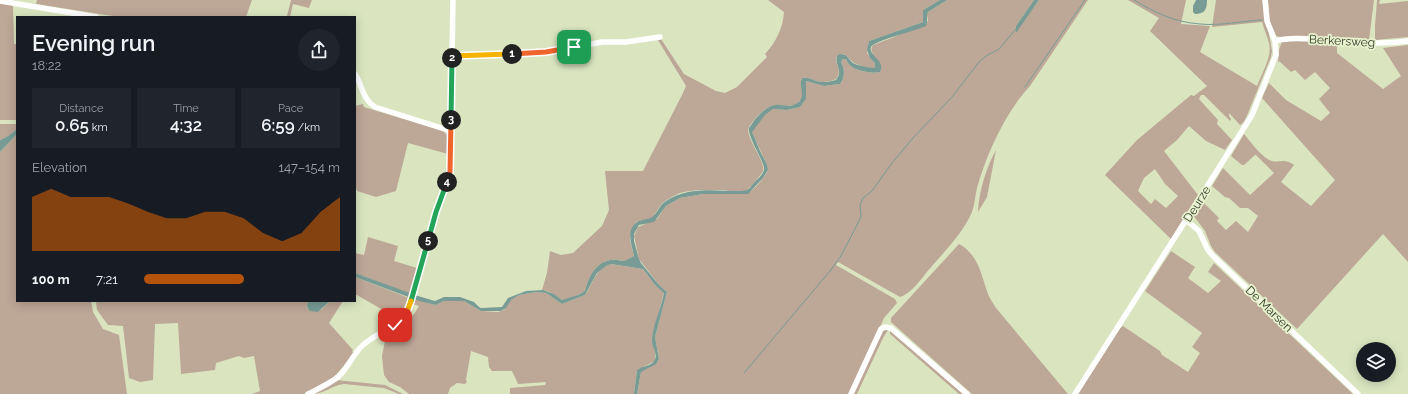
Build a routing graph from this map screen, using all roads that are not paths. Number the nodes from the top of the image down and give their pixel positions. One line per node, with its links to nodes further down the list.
1 (453, 0): 8 (street)
2 (1266, 0): 6 (street, Deurze)
3 (0, 1): 4 (street)
4 (90, 16)
5 (660, 37): 8 (street)
6 (1275, 41): 7 (street, Berkersweg); 11 (street, Deurze)
7 (1408, 41)
8 (452, 56): 10 (street)
9 (356, 77): 10 (street)
10 (450, 131): 12 (street)
11 (1186, 220): 15 (street, Deurze); 16 (street, De Marsen)
12 (308, 394)
13 (851, 394): 14 (street)
14 (967, 394)
15 (1075, 394)
16 (1358, 394)

